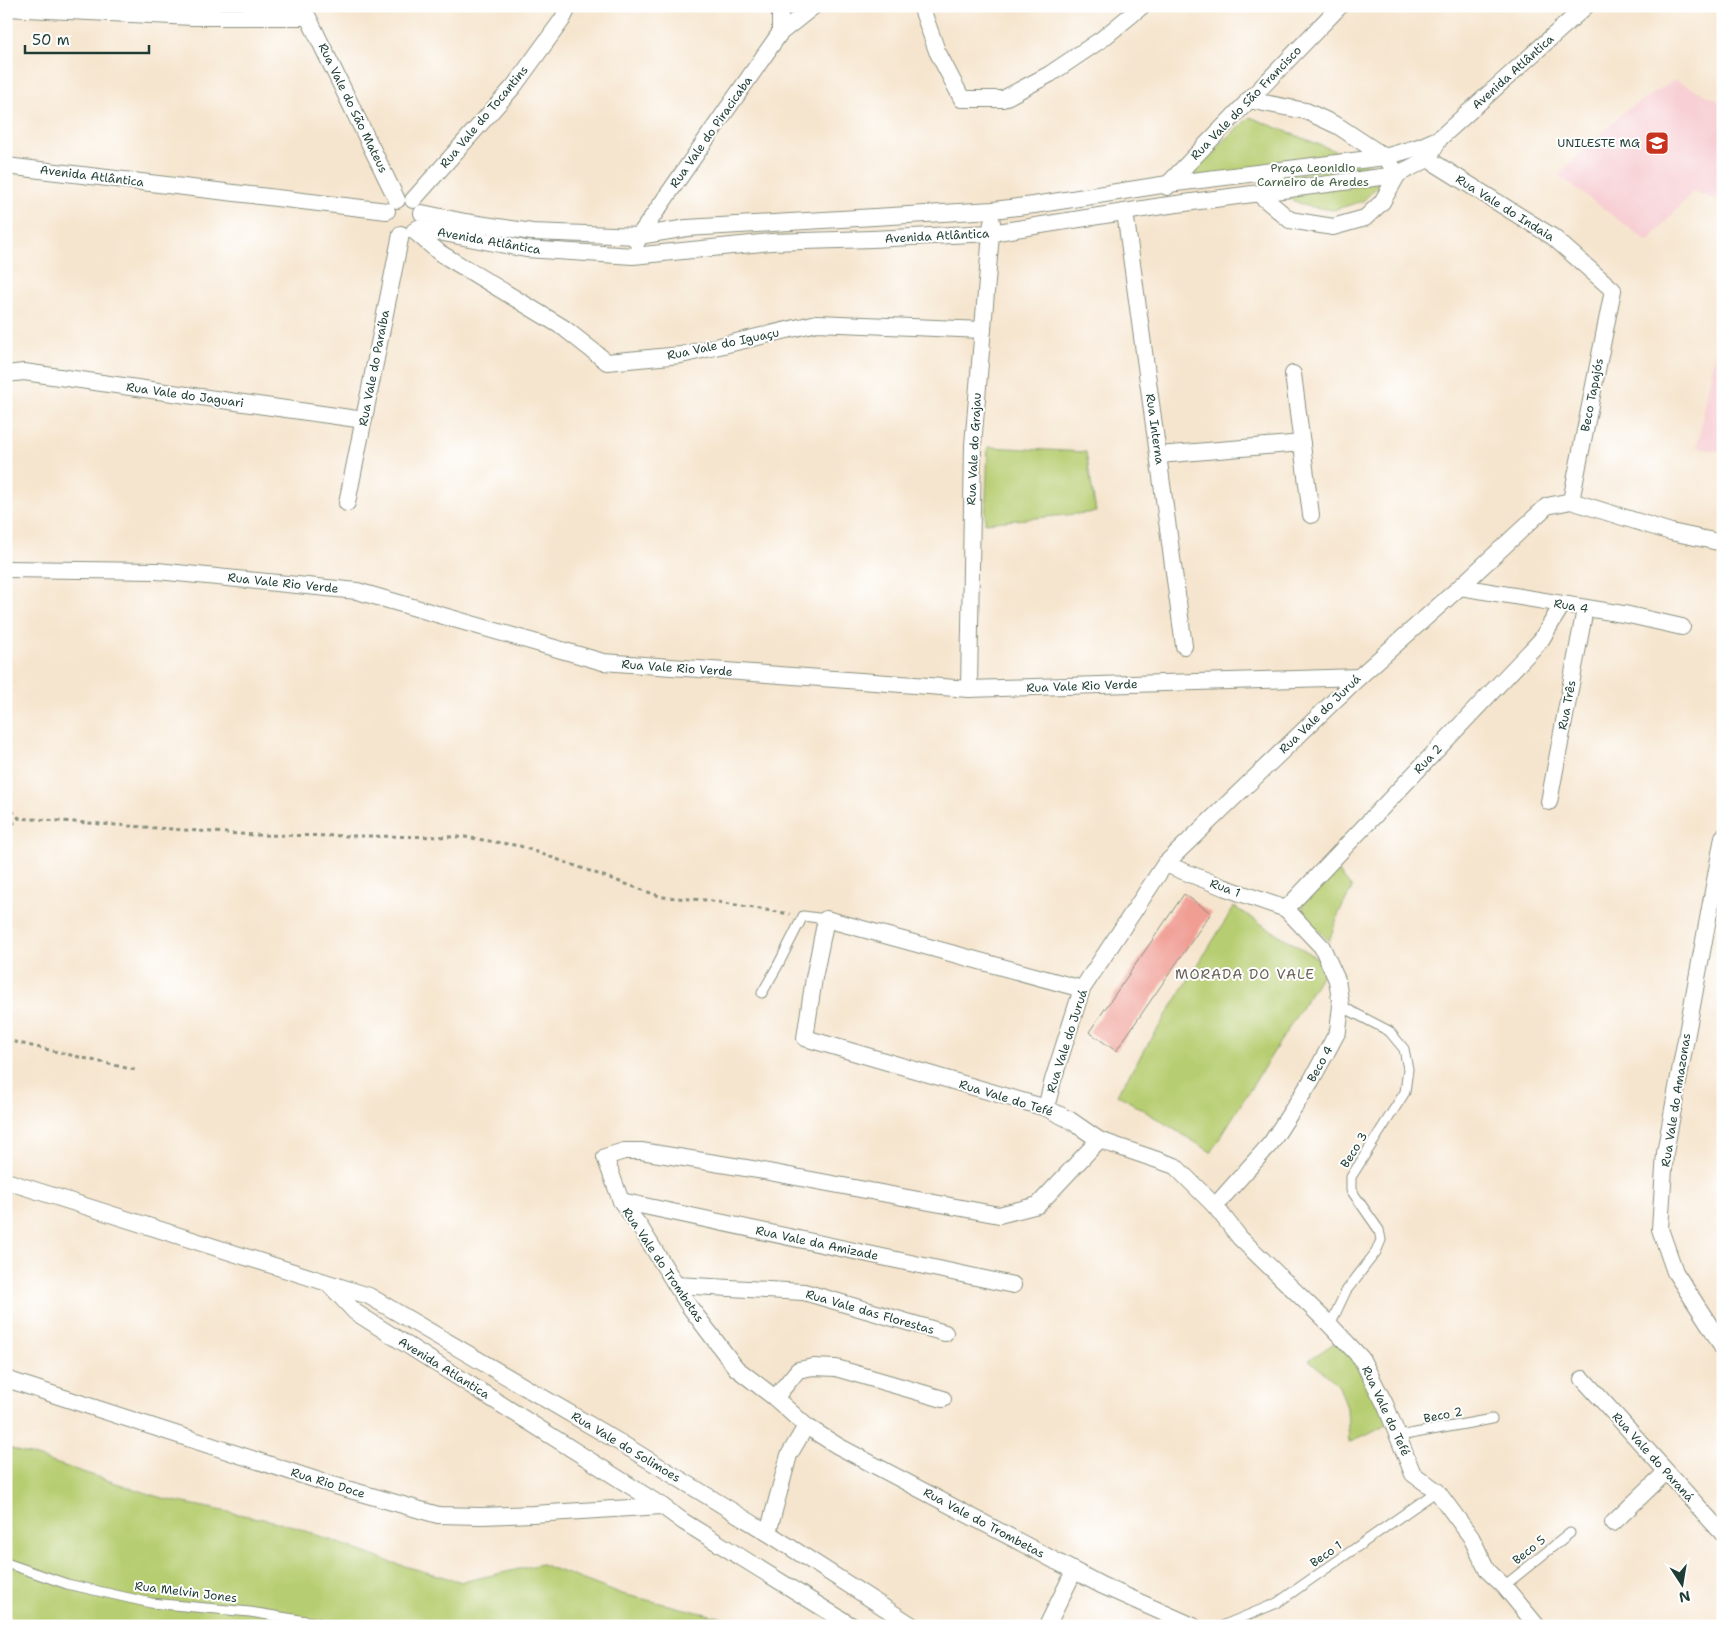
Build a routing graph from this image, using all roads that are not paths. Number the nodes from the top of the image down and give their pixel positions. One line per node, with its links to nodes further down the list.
1 (569, 6): 20 (street, Rua Vale do Tocantins)
2 (780, 6): 9 (street)
3 (814, 6): 9 (street)
4 (921, 6): 5 (street)
5 (1142, 6)
6 (1340, 6): 10 (street, Rua Vale do São Francisco)
7 (1586, 6): 11 (street, Avenida Atlântica)
8 (6, 8): 20 (street, Rua Vale do São Mateus)
9 (780, 32): 22 (street, Rua Vale do Piracicaba)
10 (1248, 100): 12 (street); 15 (street, Rua Vale do São Francisco)
11 (1423, 153): 12 (street, Avenida Atlântica); 14 (street, Avenida Atlântica); 24 (street, Rua Vale do Indaia)
12 (1385, 157): 14 (street); 15 (street, Avenida Atlântica)
13 (10, 169): 20 (street, Avenida Atlântica)
14 (1398, 174): 16 (street, Avenida Atlântica); 16 (street)
15 (1168, 184): 17 (street, Rua Vale do São Francisco); 18 (street, Avenida Atlântica)
16 (1259, 194): 17 (street, Avenida Atlântica)
17 (1162, 206): 19 (street, Avenida Atlântica)
18 (993, 210): 21 (street, Rua Vale do Grajau); 22 (street, Avenida Atlântica)
19 (1125, 212): 21 (street, Avenida Atlântica); 30 (street, Rua Interna)
20 (408, 217): 22 (street, Avenida Atlântica); 23 (street, Avenida Atlântica); 25 (street, Rua Vale do Iguaçu); 28 (street, Rua Vale do Paraíba)
21 (991, 233): 23 (street, Avenida Atlântica); 25 (street, Rua Vale do Grajau)
22 (639, 236): 23 (street, Rua Vale do Piracicaba)
23 (633, 256)
24 (1613, 290): 31 (street, Beco Tapajós)
25 (982, 330): 42 (street, Rua Vale do Grajau)
26 (6, 374): 28 (street, Rua Vale do Jaguari)
27 (1293, 374): 29 (street)
28 (364, 420): 32 (street, Rua Vale do Paraíba)
29 (1302, 442): 30 (street); 33 (street)
30 (1159, 455): 40 (street, Rua Interna)
31 (1571, 501): 34 (street, Rua Vale do Juruá); 36 (street, Rua Vale do Juruá)
32 (347, 503)
33 (1311, 515)
34 (1723, 543)
35 (6, 569): 42 (street, Rua Vale Rio Verde)
36 (1460, 587): 37 (street, Rua 4); 41 (street, Rua Vale do Juruá)
37 (1562, 605): 38 (street, Rua 4); 46 (street, Rua 2)
38 (1585, 609): 39 (street, Rua 4); 43 (street, Rua Três)
39 (1682, 627)
40 (1184, 646)
41 (1359, 677): 42 (street, Rua Vale Rio Verde); 45 (street, Rua Vale do Juruá)
42 (969, 689)
43 (1549, 802)
44 (1723, 837): 61 (street, Rua Vale do Amazonas)
45 (1165, 864): 46 (street, Rua 1); 48 (street, Rua Vale do Juruá)
46 (1286, 909): 50 (street, Beco 4)
47 (826, 919): 48 (street); 49 (lane); 51 (street, Rua Vale do Tefé)
48 (1082, 990): 51 (street, Rua Vale do Juruá)
49 (762, 993)
50 (1341, 1006): 55 (street, Beco 4); 59 (lane, Beco 3)
51 (1046, 1108): 52 (street, Rua Vale do Tefé)
52 (1099, 1140): 54 (street, Rua Vale do Trombetas); 55 (street, Rua Vale do Tefé)
53 (6, 1181): 56 (street, Avenida Atlantica)
54 (621, 1201): 57 (street, Rua Vale do Trombetas); 58 (street, Rua Vale da Amizade)
55 (1215, 1206): 59 (street, Rua Vale do Tefé)
56 (329, 1284): 71 (street, Avenida Atlantica); 74 (street, Rua Vale do Solimoes)
57 (676, 1285): 60 (street, Rua Vale das Florestas); 64 (street, Rua Vale do Trombetas)
58 (1013, 1285)
59 (1330, 1325): 68 (street, Rua Vale do Tefé)
60 (945, 1333)
61 (1723, 1349)
62 (6, 1379): 71 (street, Rua Rio Doce)
63 (1583, 1379): 69 (street, Rua Vale do Paraná)
64 (775, 1398): 65 (street); 67 (street, Rua Vale do Trombetas)
65 (943, 1399)
66 (1492, 1419): 68 (lane, Beco 2)
67 (806, 1426): 74 (street); 77 (street, Rua Vale do Trombetas)
68 (1399, 1436): 70 (street, Rua Vale do Tefé)
69 (1666, 1472): 72 (street); 75 (street, Rua Vale do Paraná)
70 (1437, 1491): 78 (street, Rua Vale do Tefé); 84 (lane, Beco 1)
71 (662, 1506): 80 (street, Avenida Atlantica)
72 (1613, 1523)
73 (1570, 1532): 78 (lane, Beco 5)
74 (768, 1533): 81 (street, Rua Vale do Solimoes)
75 (1723, 1534)
76 (6, 1563): 79 (lane, Rua Melvin Jones)
77 (1074, 1570): 82 (street); 83 (street, Rua Vale do Trombetas)
78 (1504, 1586): 85 (street, Rua Vale do Tefé)
79 (337, 1626)
80 (852, 1626)
81 (913, 1626)
82 (1047, 1626)
83 (1193, 1626)
84 (1222, 1626)
85 (1537, 1626)

